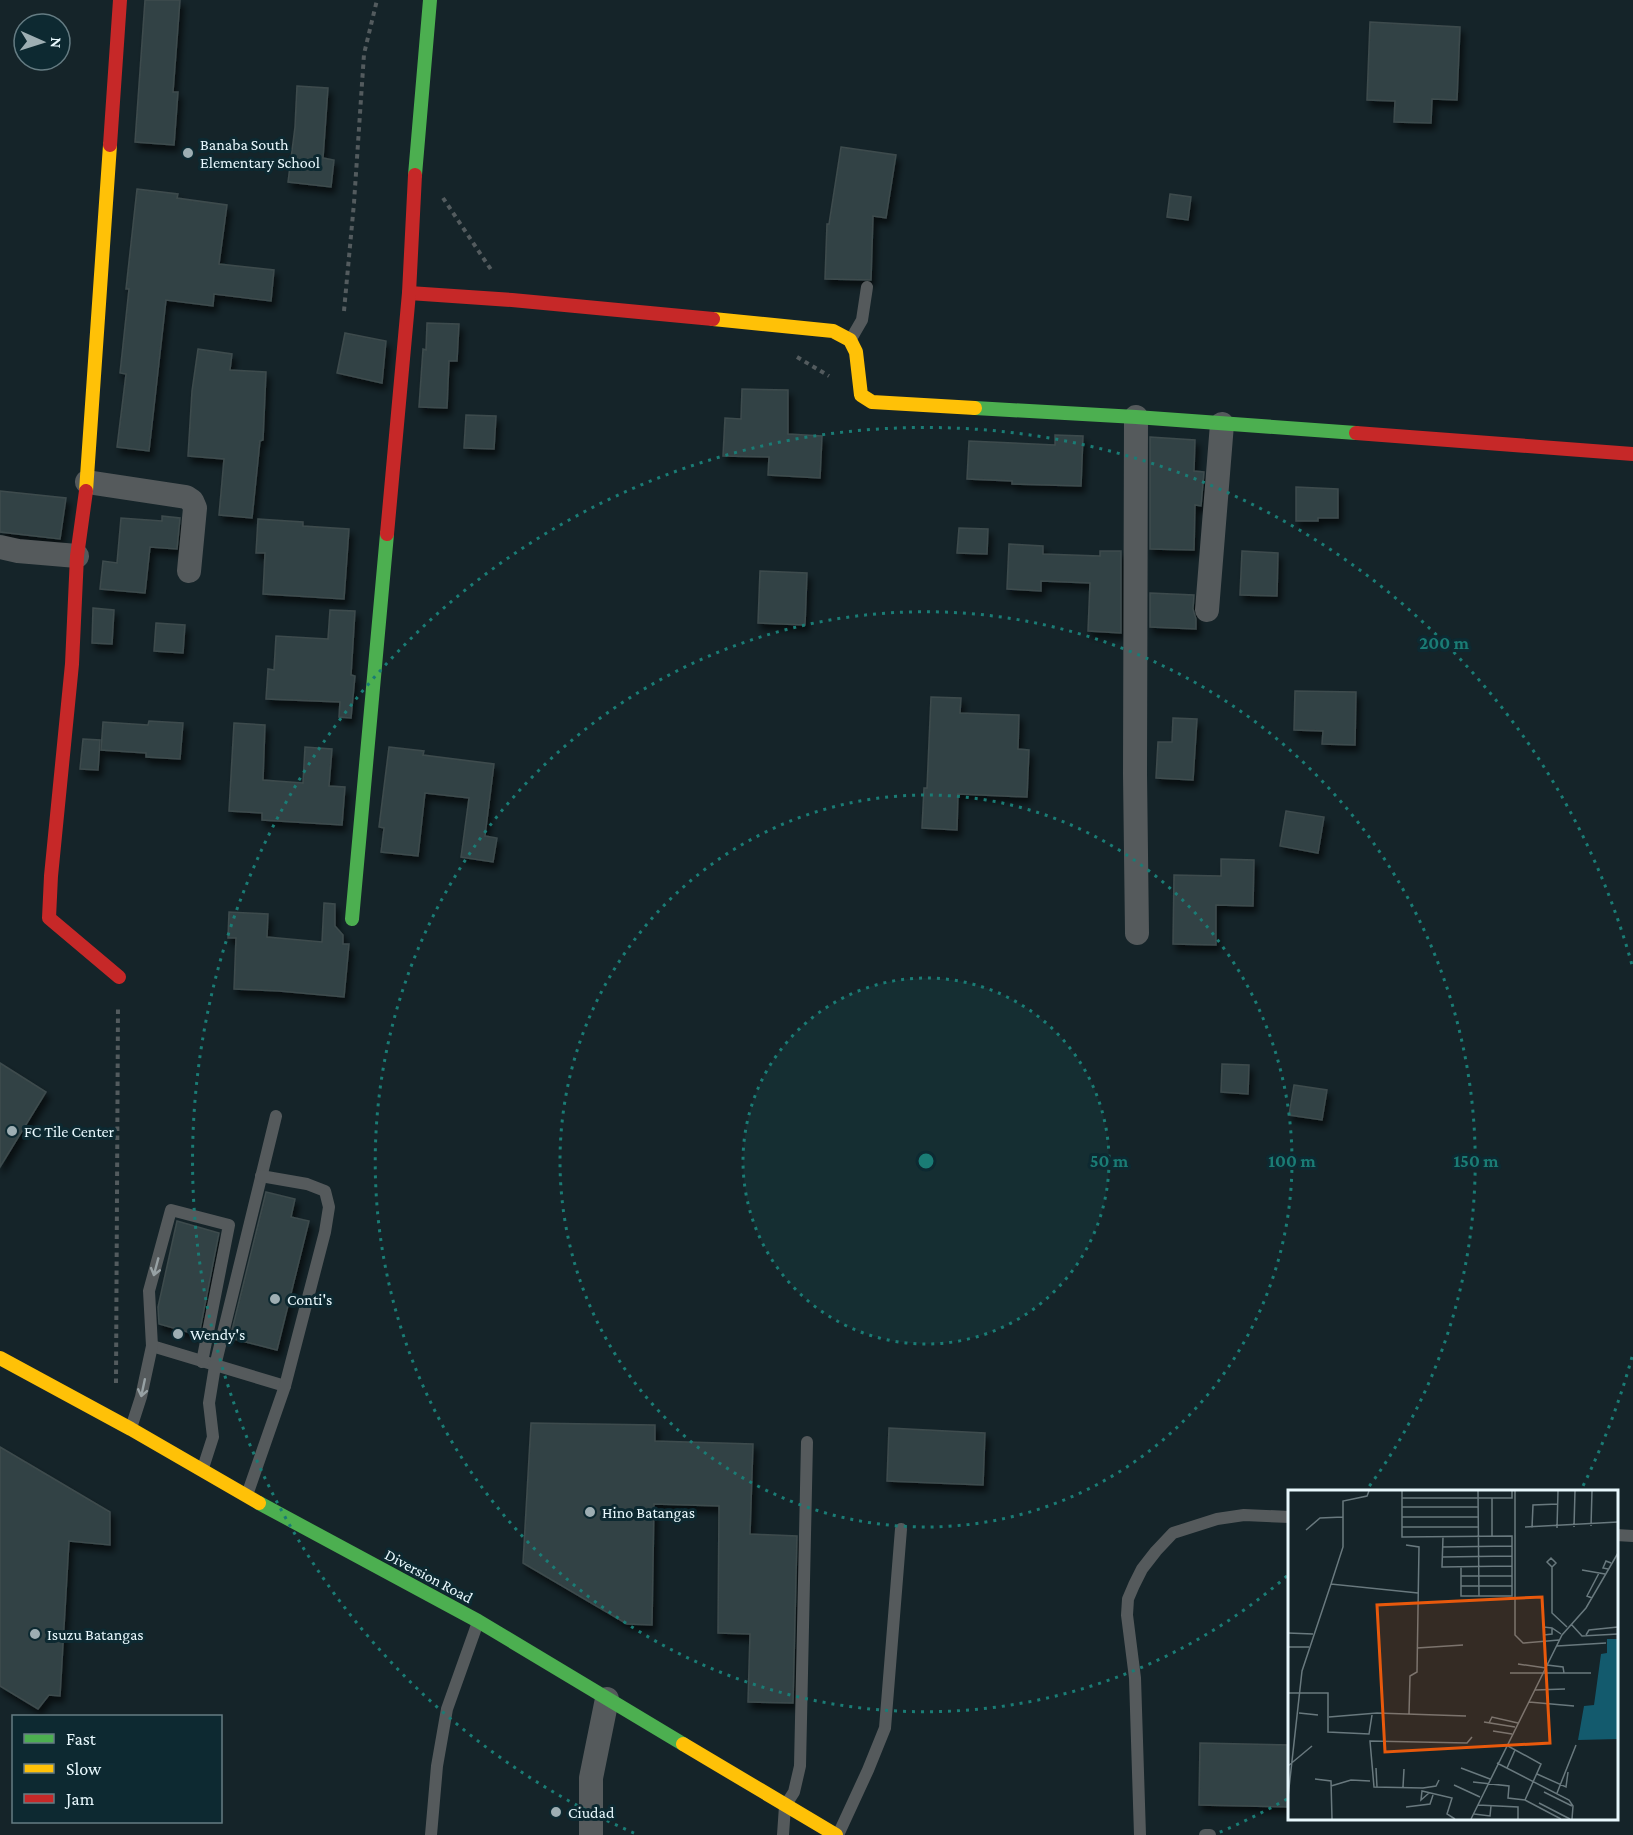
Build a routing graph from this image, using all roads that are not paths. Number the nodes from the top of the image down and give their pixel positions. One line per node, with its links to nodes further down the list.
1 (120, 0): 9 (main road)
2 (430, 0): 4 (main road)
3 (867, 287): 5 (lane)
4 (409, 292): 5 (main road); 14 (main road)
5 (850, 340): 6 (main road)
6 (1136, 417): 7 (main road); 15 (street)
7 (1222, 424): 8 (main road); 13 (street)
8 (1633, 453)
9 (87, 482): 11 (main road); 12 (street)
10 (0, 547): 11 (street)
11 (77, 556): 16 (main road)
12 (189, 572)
13 (1207, 610)
14 (352, 919)
15 (1137, 933)
16 (119, 977)
17 (276, 1116): 18 (lane)
18 (261, 1176): 22 (lane); 23 (lane)
19 (152, 1346): 21 (lane); 21 (lane, one-way to 19); 24 (lane, one-way to 24)
20 (0, 1358): 24 (main road, Diversion Road)
21 (202, 1362): 22 (lane)
22 (215, 1366): 23 (lane); 26 (lane)
23 (285, 1386): 27 (lane)
24 (131, 1429): 26 (main road, Diversion Road)
25 (807, 1442): 34 (lane)
26 (202, 1470): 27 (main road, Diversion Road)
27 (247, 1497): 32 (main road, Diversion Road)
28 (1288, 1517): 39 (lane)
29 (901, 1529): 38 (lane)
30 (1618, 1535): 31 (lane)
31 (1633, 1536)
32 (478, 1621): 33 (main road, Diversion Road); 35 (lane)
33 (607, 1699): 34 (main road, Diversion Road); 36 (street)
34 (785, 1806): 37 (lane); 38 (main road, Diversion Road)
35 (431, 1835)
36 (591, 1835)
37 (783, 1835)
38 (837, 1835)
39 (1140, 1835)

